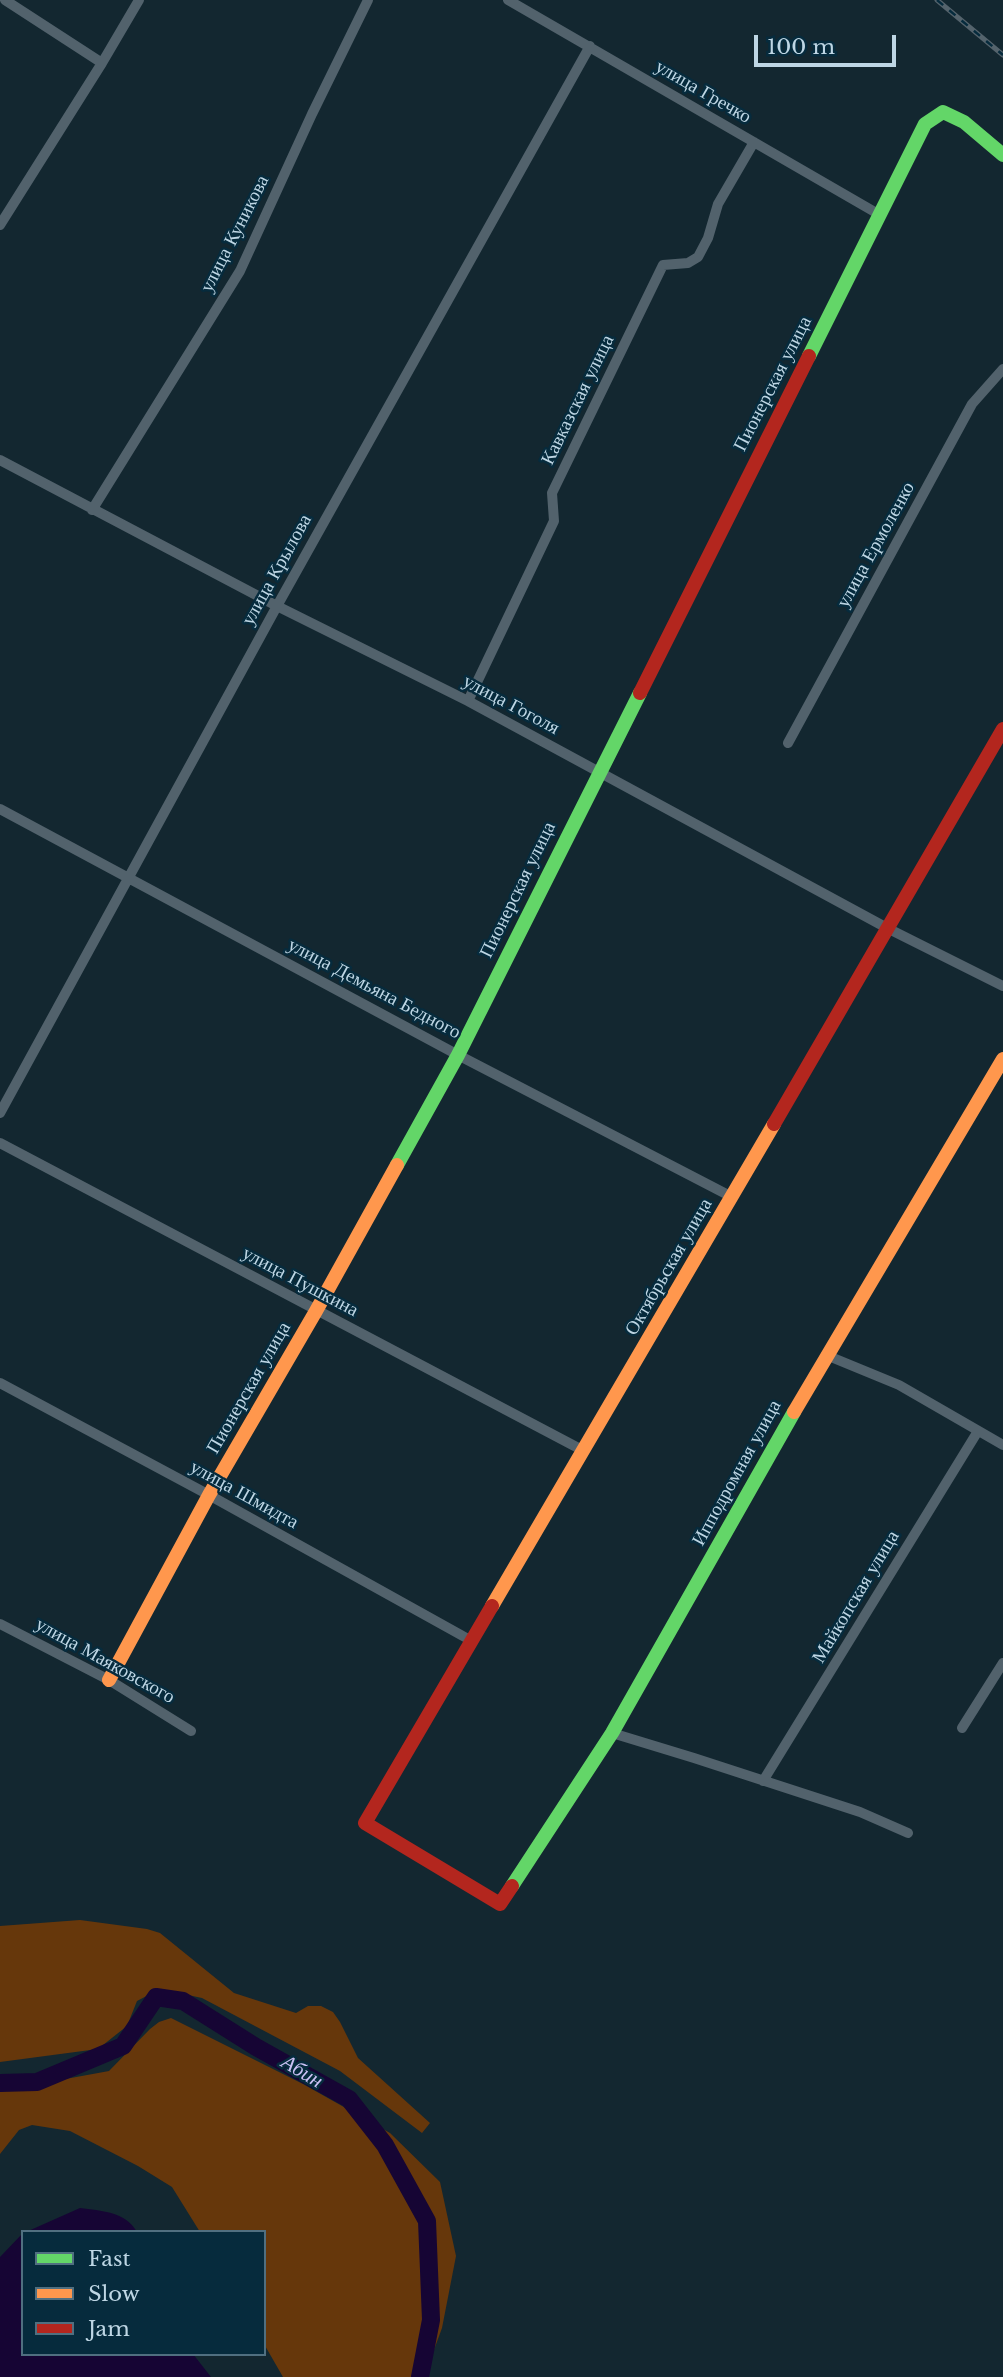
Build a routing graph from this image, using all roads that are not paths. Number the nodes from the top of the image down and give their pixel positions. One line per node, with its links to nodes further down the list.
1 (5, 0): 6 (street)
2 (139, 0): 6 (street)
3 (368, 0): 13 (street, улица Куникова)
4 (508, 0): 5 (street, улица Гречко)
5 (590, 46): 7 (street, улица Гречко); 14 (street, улица Крылова)
6 (102, 64): 10 (street)
7 (754, 142): 9 (street, улица Гречко); 15 (street, Кавказская улица)
8 (1003, 155): 9 (street, Пионерская улица)
9 (880, 215): 18 (street, Пионерская улица)
10 (0, 225)
11 (1003, 369): 17 (street, улица Ермоленко)
12 (0, 460): 13 (street, улица Гоголя)
13 (92, 510): 14 (street, улица Гоголя)
14 (277, 606): 15 (street, улица Гоголя); 20 (street, улица Крылова)
15 (468, 701): 18 (street, улица Гоголя)
16 (1003, 729): 21 (street, Октябрьская улица)
17 (788, 743)
18 (598, 772): 21 (street, улица Гоголя); 23 (street, Пионерская улица)
19 (0, 809): 20 (street, улица Демьяна Бедного)
20 (130, 877): 23 (street, улица Демьяна Бедного); 25 (street, улица Крылова)
21 (887, 928): 22 (street, улица Гоголя); 27 (street, Октябрьская улица)
22 (1003, 986)
23 (457, 1055): 27 (street, улица Демьяна Бедного); 28 (street, Пионерская улица)
24 (1003, 1059): 29 (street, Ипподромная улица)
25 (0, 1114)
26 (0, 1143): 28 (street, улица Пушкина)
27 (732, 1197): 33 (street, Октябрьская улица)
28 (316, 1311): 33 (street, улица Пушкина); 34 (street, Пионерская улица)
29 (826, 1355): 31 (street); 41 (street, Ипподромная улица)
30 (0, 1383): 34 (street, улица Шмидта)
31 (978, 1431): 32 (street); 42 (street, Майкопская улица)
32 (1003, 1445)
33 (584, 1451): 36 (street, Октябрьская улица)
34 (209, 1495): 36 (street, улица Шмидта); 38 (street, Пионерская улица)
35 (0, 1624): 38 (street, улица Маяковского)
36 (470, 1640): 44 (street, Октябрьская улица)
37 (1003, 1663): 39 (street)
38 (109, 1680): 40 (street, улица Маяковского)
39 (961, 1728)
40 (191, 1731)
41 (612, 1733): 42 (street); 44 (street, Ипподромная улица)
42 (763, 1781): 43 (street)
43 (908, 1833)
44 (500, 1904)

